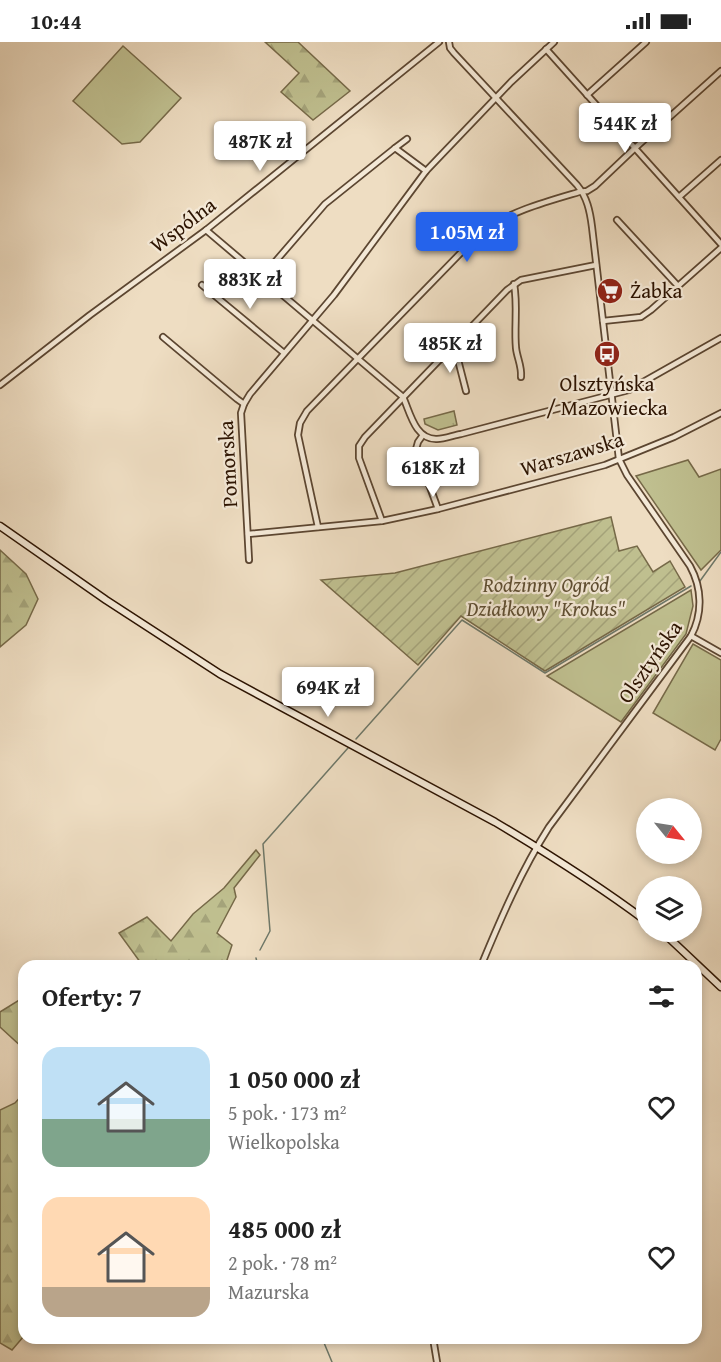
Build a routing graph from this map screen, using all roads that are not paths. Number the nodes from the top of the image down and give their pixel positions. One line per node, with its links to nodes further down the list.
1 (440, 42): 17 (street, Wspólna)
2 (449, 42): 8 (street, Olsztyńska)
3 (554, 42): 5 (street, Pomorska)
4 (646, 42): 7 (street)
5 (546, 49): 7 (street); 8 (street, Pomorska)
6 (721, 71): 11 (street)
7 (587, 95): 11 (street)
8 (496, 99): 13 (street, Pomorska); 14 (street, Olsztyńska)
9 (407, 139): 10 (street)
10 (395, 148): 13 (street); 21 (street)
11 (635, 148): 14 (street); 15 (street)
12 (721, 160): 15 (street)
13 (426, 171): 25 (street, Pomorska)
14 (583, 191): 20 (street, Olsztyńska); 31 (street)
15 (679, 197): 18 (street)
16 (617, 220): 24 (street)
17 (206, 230): 21 (street); 33 (street, Wspólna)
18 (721, 244)
19 (721, 248): 24 (street)
20 (596, 265): 22 (street); 26 (street, Olsztyńska)
21 (262, 277): 25 (street)
22 (514, 284): 29 (street); 32 (street)
23 (202, 285): 30 (street)
24 (678, 286): 26 (street)
25 (312, 320): 30 (street, Pomorska); 31 (street)
26 (603, 321): 35 (street, Olsztyńska)
27 (163, 337): 37 (street)
28 (721, 338): 35 (street)
29 (451, 347): 34 (street); 36 (street)
30 (285, 353): 37 (street, Pomorska)
31 (358, 357): 36 (street); 44 (street)
32 (521, 377)
33 (0, 385)
34 (466, 391)
35 (611, 395): 39 (street); 40 (street, Olsztyńska)
36 (403, 397): 39 (street); 42 (street)
37 (244, 404): 45 (street, Pomorska)
38 (721, 413): 40 (street, Warszawska)
39 (423, 435): 41 (street)
40 (619, 459): 41 (street, Warszawska); 47 (street, Olsztyńska)
41 (438, 509): 42 (street, Warszawska)
42 (382, 522): 44 (street, Warszawska)
43 (0, 526): 49 (main road)
44 (318, 527): 45 (street, Warszawska)
45 (248, 534): 46 (street, Pomorska)
46 (249, 560)
47 (691, 636): 48 (street); 49 (street, Olsztyńska)
48 (721, 653)
49 (537, 846): 50 (main road); 52 (street, Olsztyńska)
50 (636, 914)
51 (673, 942): 53 (main road)
52 (484, 960)
53 (692, 960)
54 (702, 969): 55 (main road)
55 (721, 987)
56 (434, 1344): 57 (street)
57 (437, 1362)

